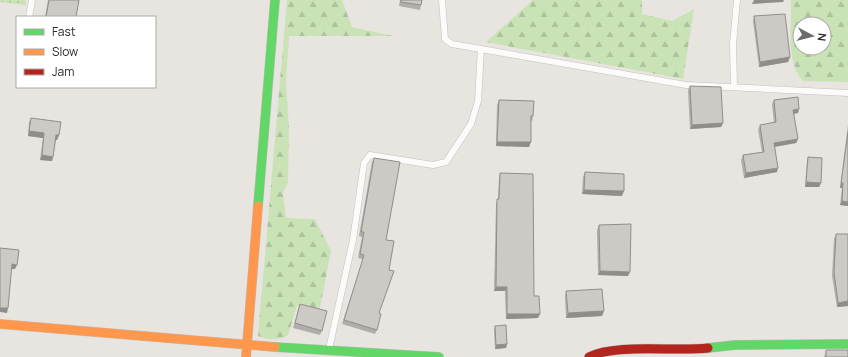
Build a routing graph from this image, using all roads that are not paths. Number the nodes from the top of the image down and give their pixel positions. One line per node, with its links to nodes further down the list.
1 (32, 0): 5 (lane)
2 (275, 0): 10 (street)
3 (442, 0): 6 (lane)
4 (737, 0): 7 (lane)
5 (29, 16)
6 (481, 49): 7 (lane); 12 (lane)
7 (734, 87): 8 (lane)
8 (848, 93)
9 (0, 324): 10 (street)
10 (247, 344): 12 (street); 13 (street)
11 (848, 344): 15 (street)
12 (329, 350): 14 (street)
13 (246, 357)
14 (439, 357)
15 (589, 357)

